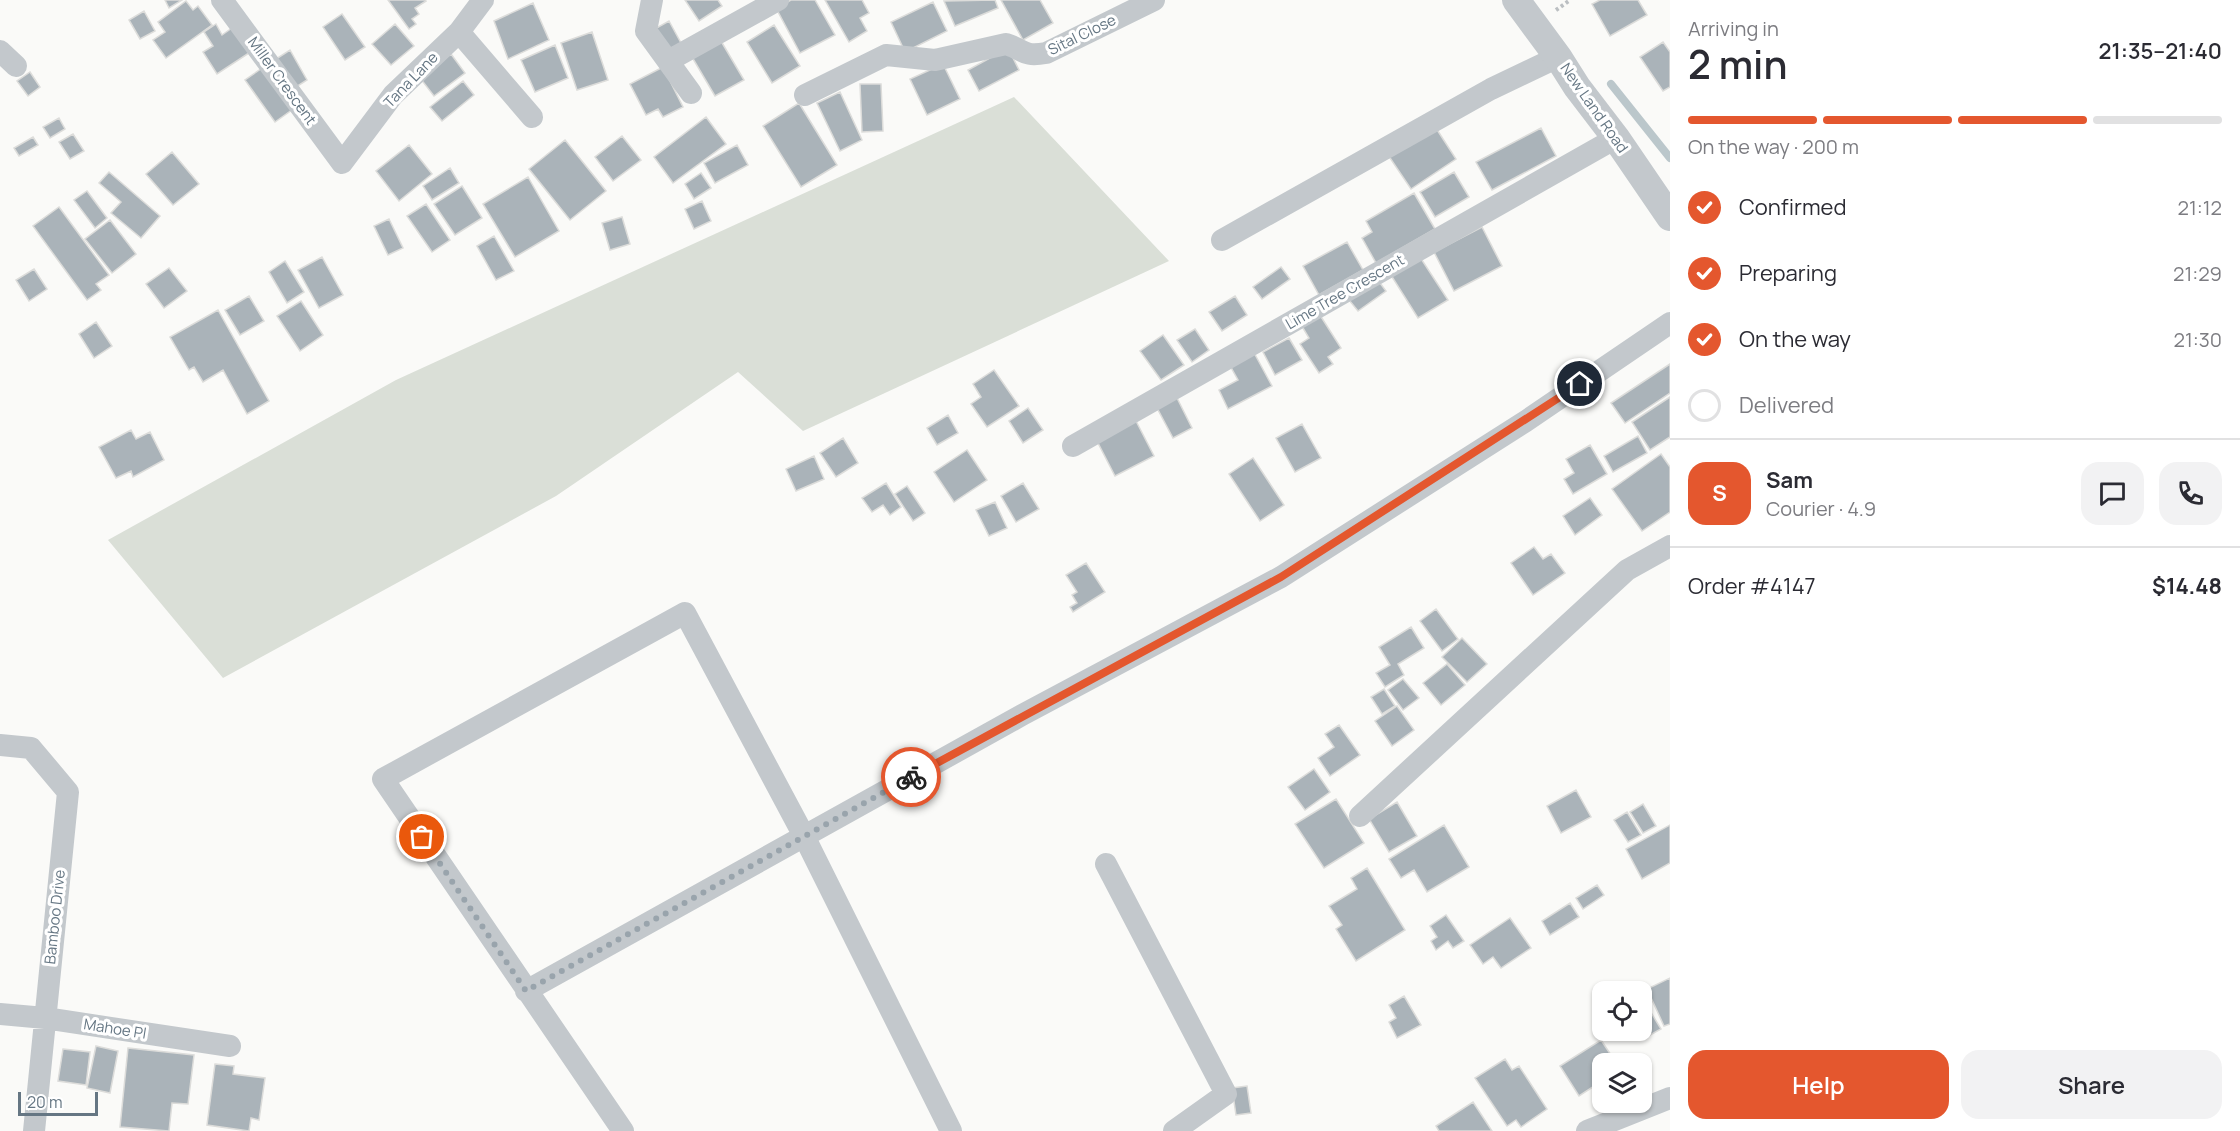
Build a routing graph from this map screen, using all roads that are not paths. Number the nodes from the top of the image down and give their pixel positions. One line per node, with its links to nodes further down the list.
1 (222, 0): 14 (street, Miller Crescent)
2 (483, 0): 7 (street, Tana Lane)
3 (652, 0): 9 (street)
4 (778, 0): 9 (street)
5 (1154, 0): 11 (street, Sital Close)
6 (1516, 0): 8 (street, New Land Road)
7 (459, 32): 12 (street); 14 (street, Tana Lane)
8 (1558, 57): 13 (street, New Land Road); 16 (street)
9 (668, 61): 10 (street)
10 (692, 93)
11 (805, 95)
12 (532, 117)
13 (1616, 138): 15 (street, New Land Road); 18 (street, Lime Tree Crescent)
14 (342, 163)
15 (1670, 217)
16 (1222, 240)
17 (1670, 323): 22 (street)
18 (1073, 446)
19 (1670, 546): 21 (street)
20 (0, 745): 26 (street, Bamboo Drive)
21 (1360, 816)
22 (804, 836): 24 (street); 24 (street); 31 (street)
23 (1106, 864): 32 (street)
24 (526, 991): 30 (street)
25 (0, 1014): 26 (street, Mahoe Pl)
26 (45, 1018): 27 (street, Mahoe Pl); 29 (street, Bamboo Drive)
27 (230, 1046)
28 (1670, 1098): 33 (street)
29 (34, 1131)
30 (623, 1131)
31 (951, 1131)
32 (1174, 1131)
33 (1587, 1131)

